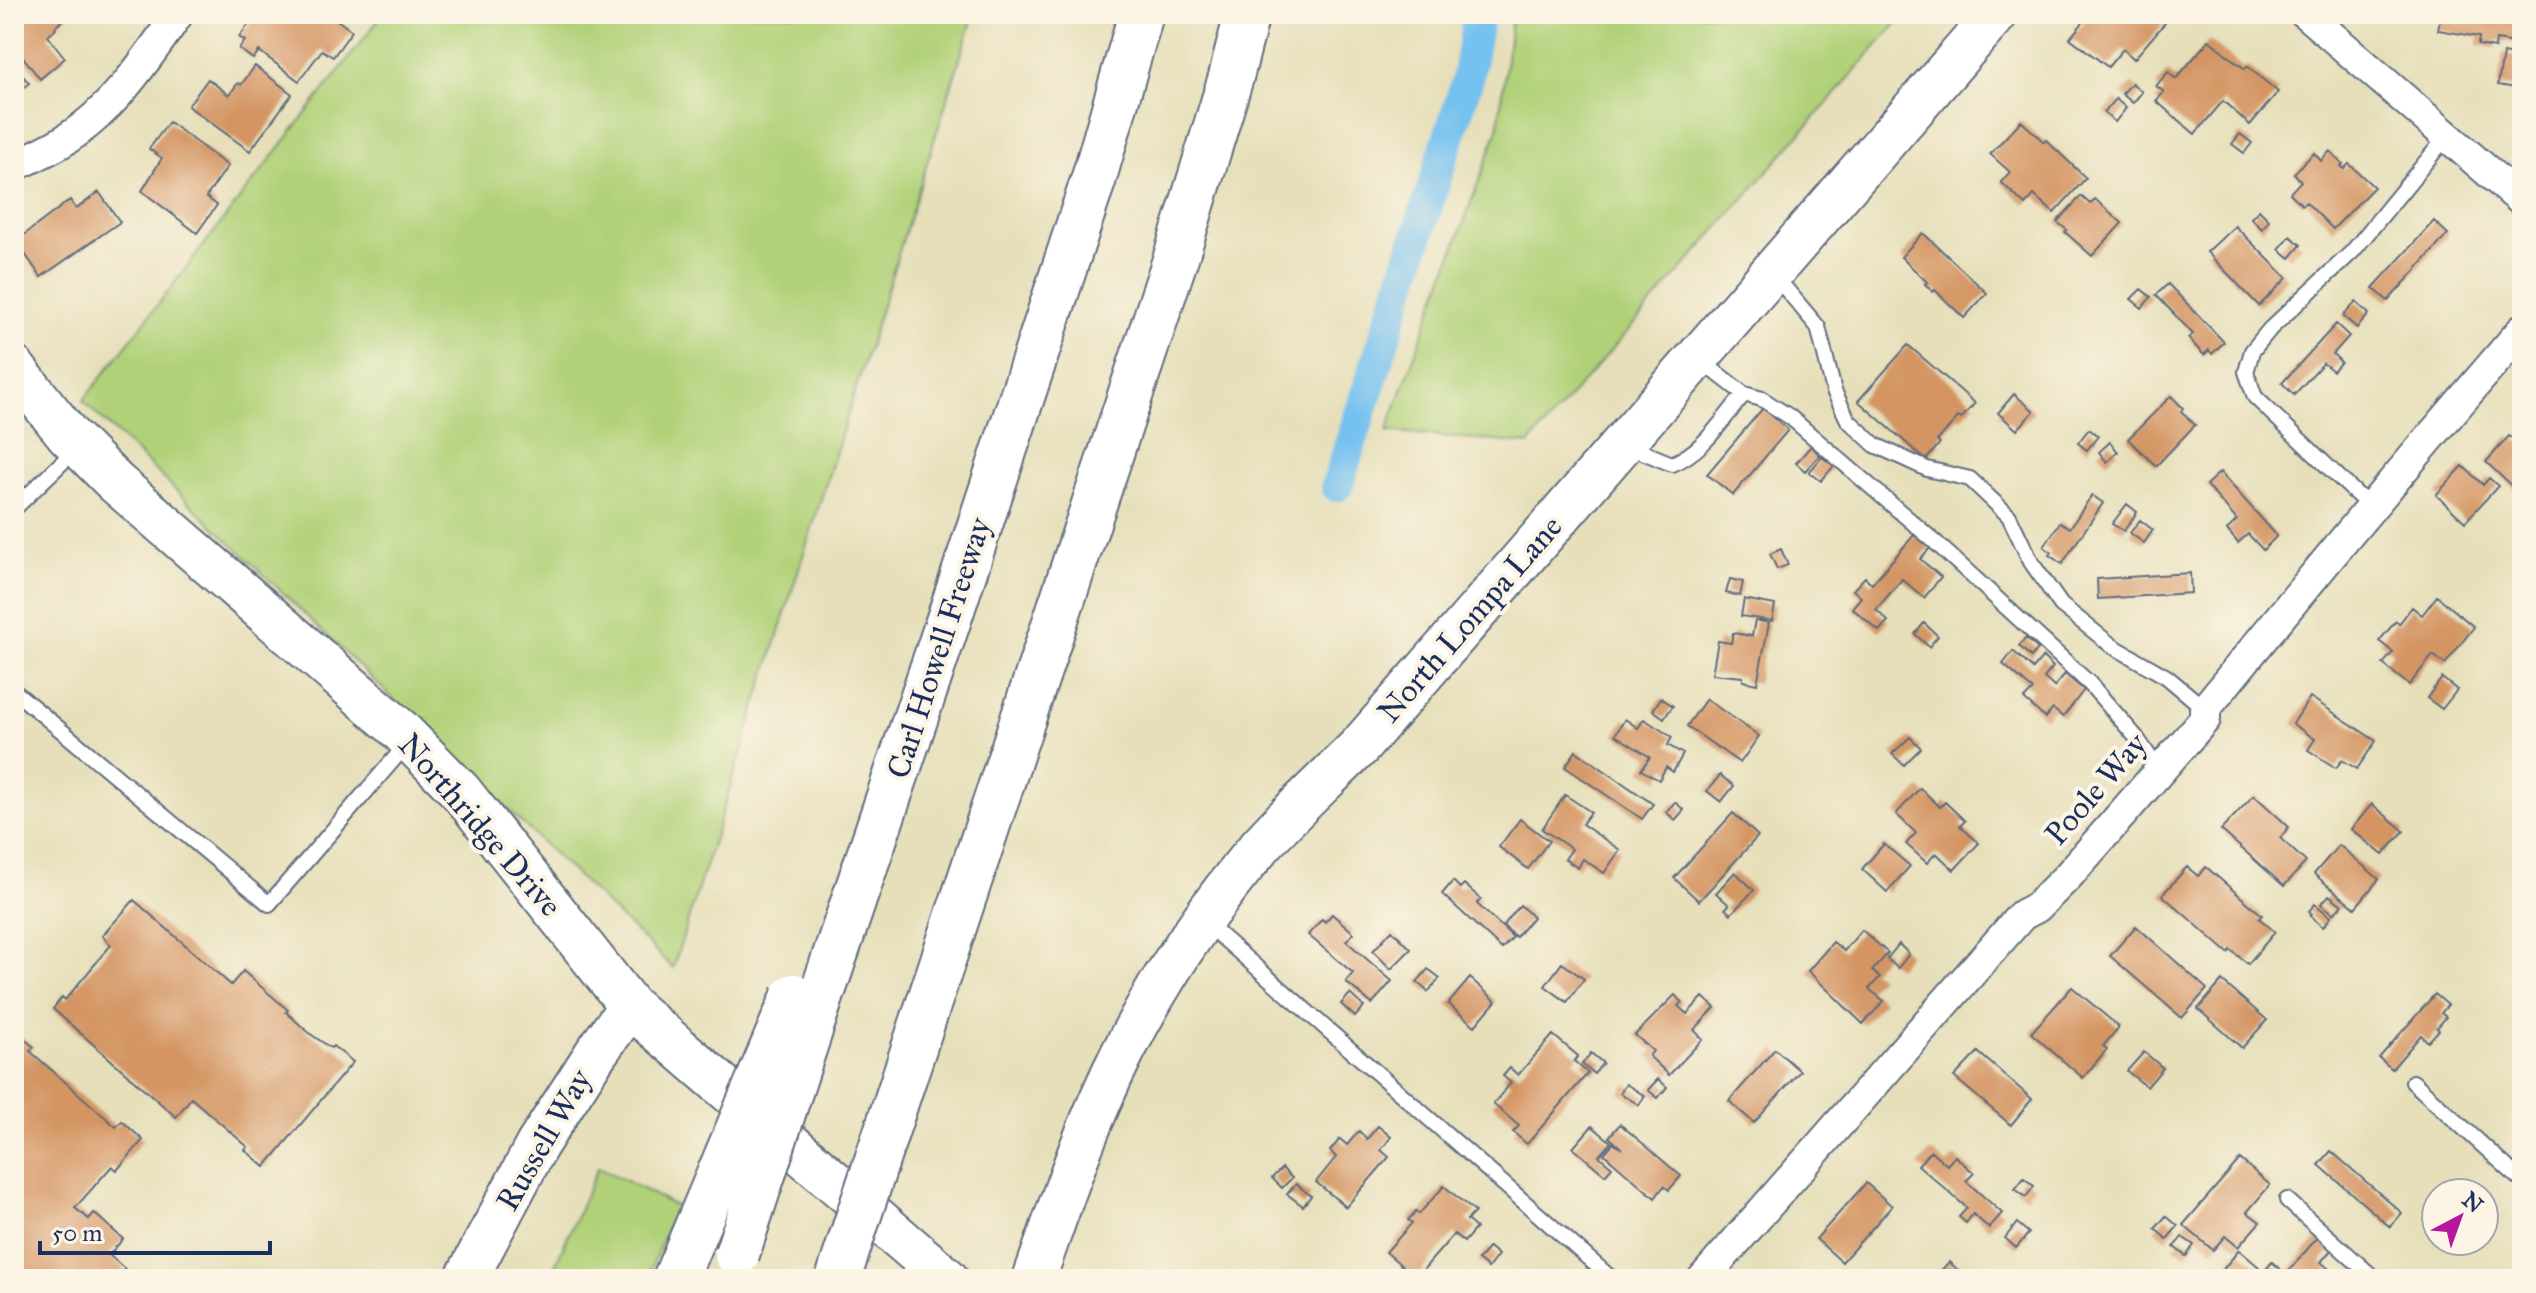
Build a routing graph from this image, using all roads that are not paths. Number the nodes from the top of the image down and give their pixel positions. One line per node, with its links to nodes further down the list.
1 (178, 14): 7 (street)
2 (1141, 14): 23 (highway, Carl Howell Freeway)
3 (1247, 14): 31 (highway, bridge)
4 (1996, 14): 9 (street, North Lompa Lane)
5 (2320, 18): 6 (street)
6 (2447, 136): 8 (street); 16 (lane)
7 (14, 166)
8 (2522, 201)
9 (1768, 275): 11 (street, North Lompa Lane); 19 (lane)
10 (2522, 330): 16 (street, Poole Way)
11 (1696, 357): 13 (lane); 14 (street, North Lompa Lane)
12 (14, 368): 15 (street, Northridge Drive)
13 (1744, 394): 14 (lane); 21 (lane)
14 (1626, 440): 22 (street, North Lompa Lane)
15 (79, 446): 17 (lane); 20 (street, Northridge Drive)
16 (2371, 508): 19 (street, Poole Way)
17 (14, 509)
18 (14, 691): 20 (lane)
19 (2205, 709): 21 (street, Poole Way)
20 (410, 741): 24 (street, Northridge Drive)
21 (2159, 771): 35 (street, Poole Way)
22 (1203, 921): 33 (street, North Lompa Lane); 34 (lane)
23 (809, 994): 28 (highway, bridge); 30 (highway, bridge)
24 (630, 1006): 29 (street, Russell Way); 32 (street, Northridge Drive)
25 (2413, 1082): 26 (lane)
26 (2522, 1181)
27 (2287, 1200): 36 (lane)
28 (733, 1266)
29 (466, 1279)
30 (675, 1279)
31 (838, 1279)
32 (947, 1279)
33 (1034, 1279)
34 (1612, 1279)
35 (1703, 1279)
36 (2375, 1279)

